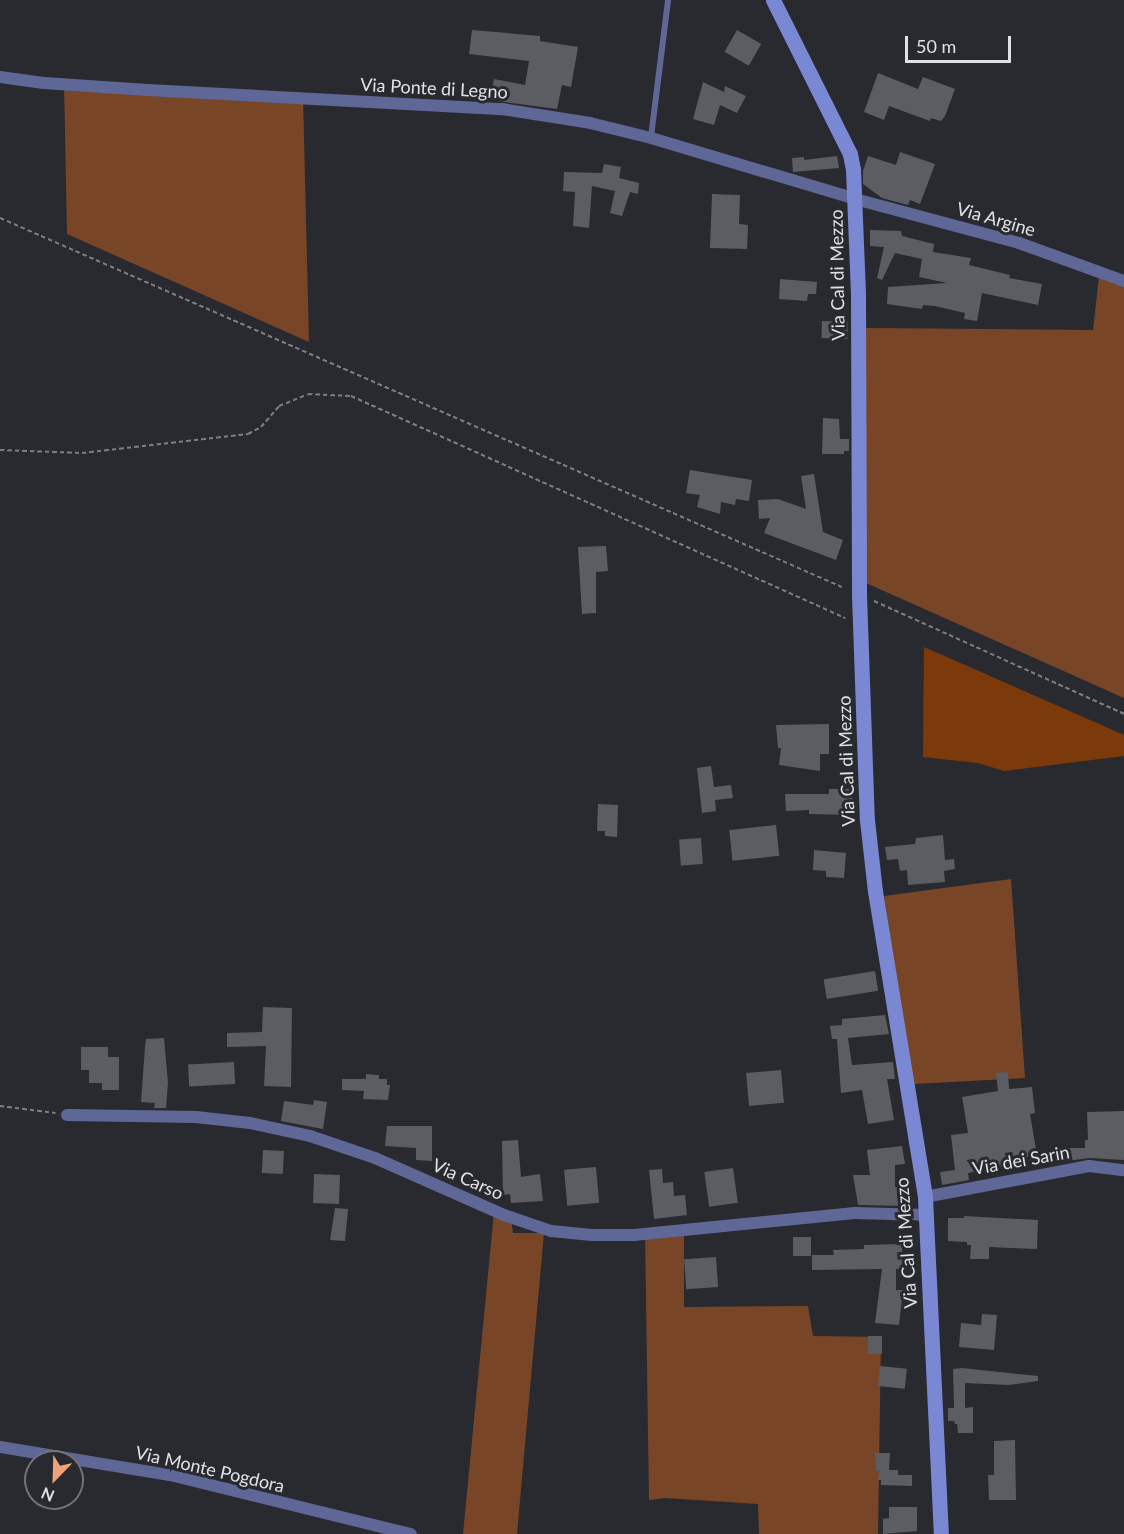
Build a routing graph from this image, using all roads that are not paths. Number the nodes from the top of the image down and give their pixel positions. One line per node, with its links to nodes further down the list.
1 (668, 0): 4 (lane)
2 (773, 0): 5 (street, Via Cal di Mezzo)
3 (0, 77): 4 (street, Via Ponte di Legno)
4 (651, 138): 5 (street, Via Ponte di Legno)
5 (855, 199): 6 (street, Via Argine); 9 (street, Via Cal di Mezzo)
6 (1124, 281)
7 (67, 1115): 10 (street, Via Carso)
8 (1124, 1170): 9 (street, Via dei Sarin)
9 (925, 1197): 10 (street, Via Cal di Mezzo)
10 (927, 1215): 13 (street, Via Cal di Mezzo)
11 (0, 1447): 12 (street, Via Monte Pogdora)
12 (411, 1534)
13 (941, 1534)

